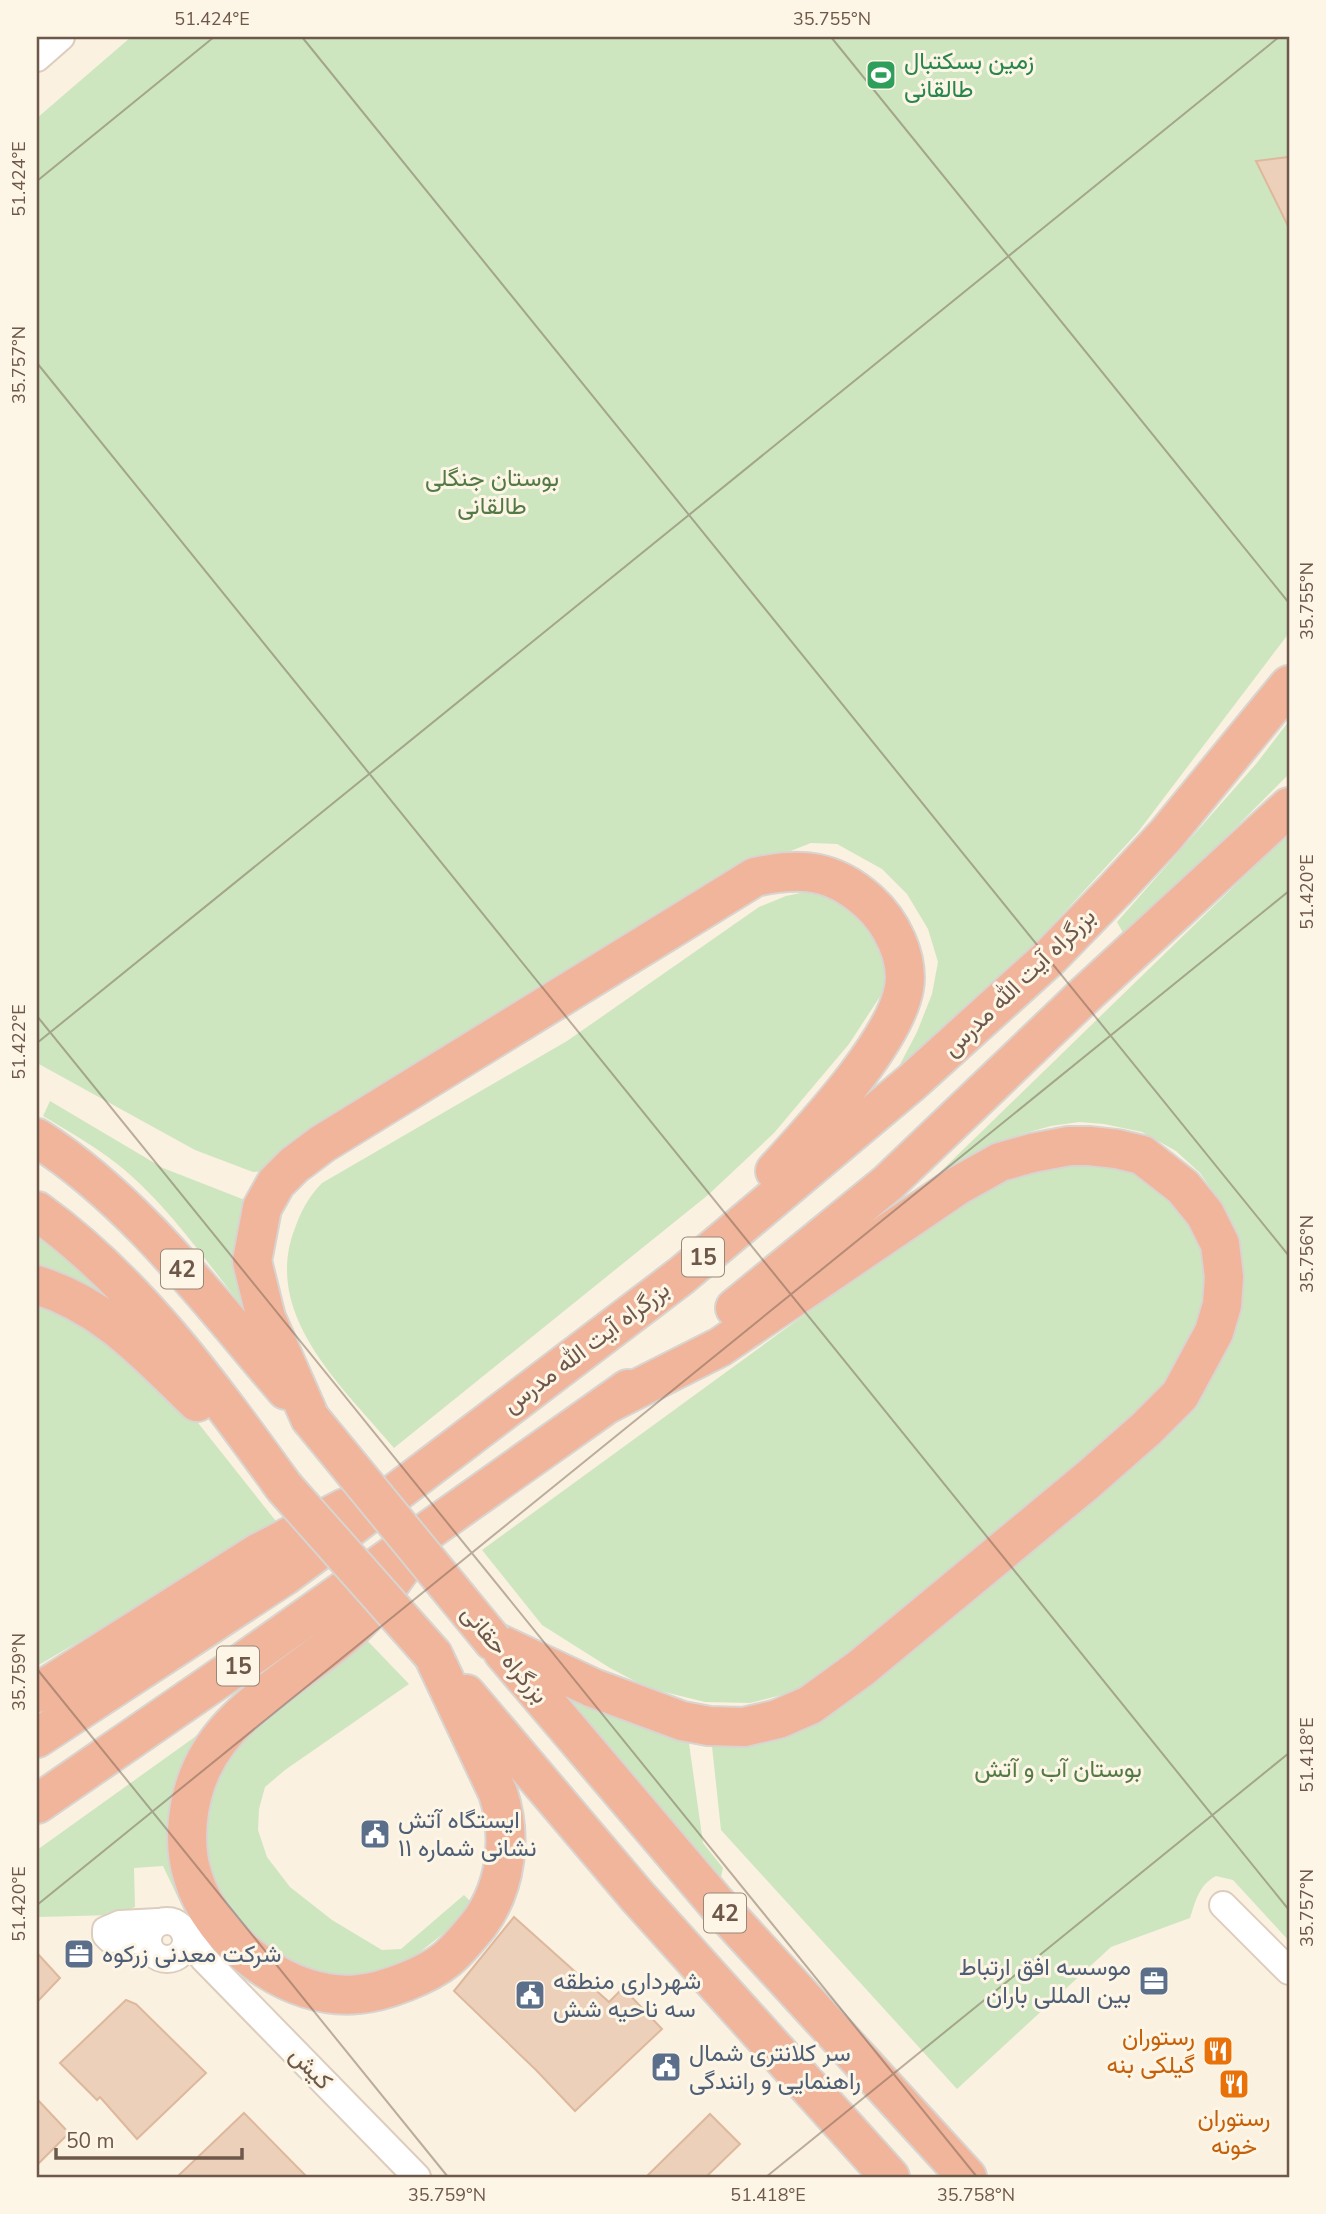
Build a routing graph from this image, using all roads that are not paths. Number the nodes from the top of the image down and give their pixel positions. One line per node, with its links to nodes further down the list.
1 (61, 37): 2 (street)
2 (37, 58)
3 (1289, 685): 7 (highway, بزرگراه آیت الله مدرس / 15)
4 (1289, 807): 9 (highway, 15)
5 (37, 1138): 10 (highway, بزرگراه حقانی / 42)
6 (37, 1211): 12 (highway, 42)
7 (681, 1276): 10 (highway); 11 (highway, بزرگراه آیت الله مدرس / 15)
8 (37, 1285): 12 (highway)
9 (609, 1403): 13 (highway, 15); 14 (highway)
10 (310, 1418): 14 (highway, بزرگراه حقانی / 42, bridge)
11 (437, 1461): 16 (highway, بزرگراه آیت الله مدرس / 15); 17 (highway)
12 (284, 1487): 15 (highway, 42, bridge)
13 (437, 1524): 15 (highway); 19 (highway, 15)
14 (493, 1641): 27 (highway, بزرگراه حقانی / 42)
15 (433, 1655): 26 (highway, 42)
16 (121, 1684): 17 (highway); 18 (highway, بزرگراه آیت الله مدرس / 15)
17 (37, 1694)
18 (37, 1738)
19 (37, 1804)
20 (1223, 1905): 24 (street)
21 (184, 1932): 22 (street); 22 (street); 23 (street, کیش)
22 (172, 1957): 23 (street)
23 (212, 1967): 25 (street, کیش)
24 (1289, 1971)
25 (417, 2177)
26 (890, 2177)
27 (967, 2177)

